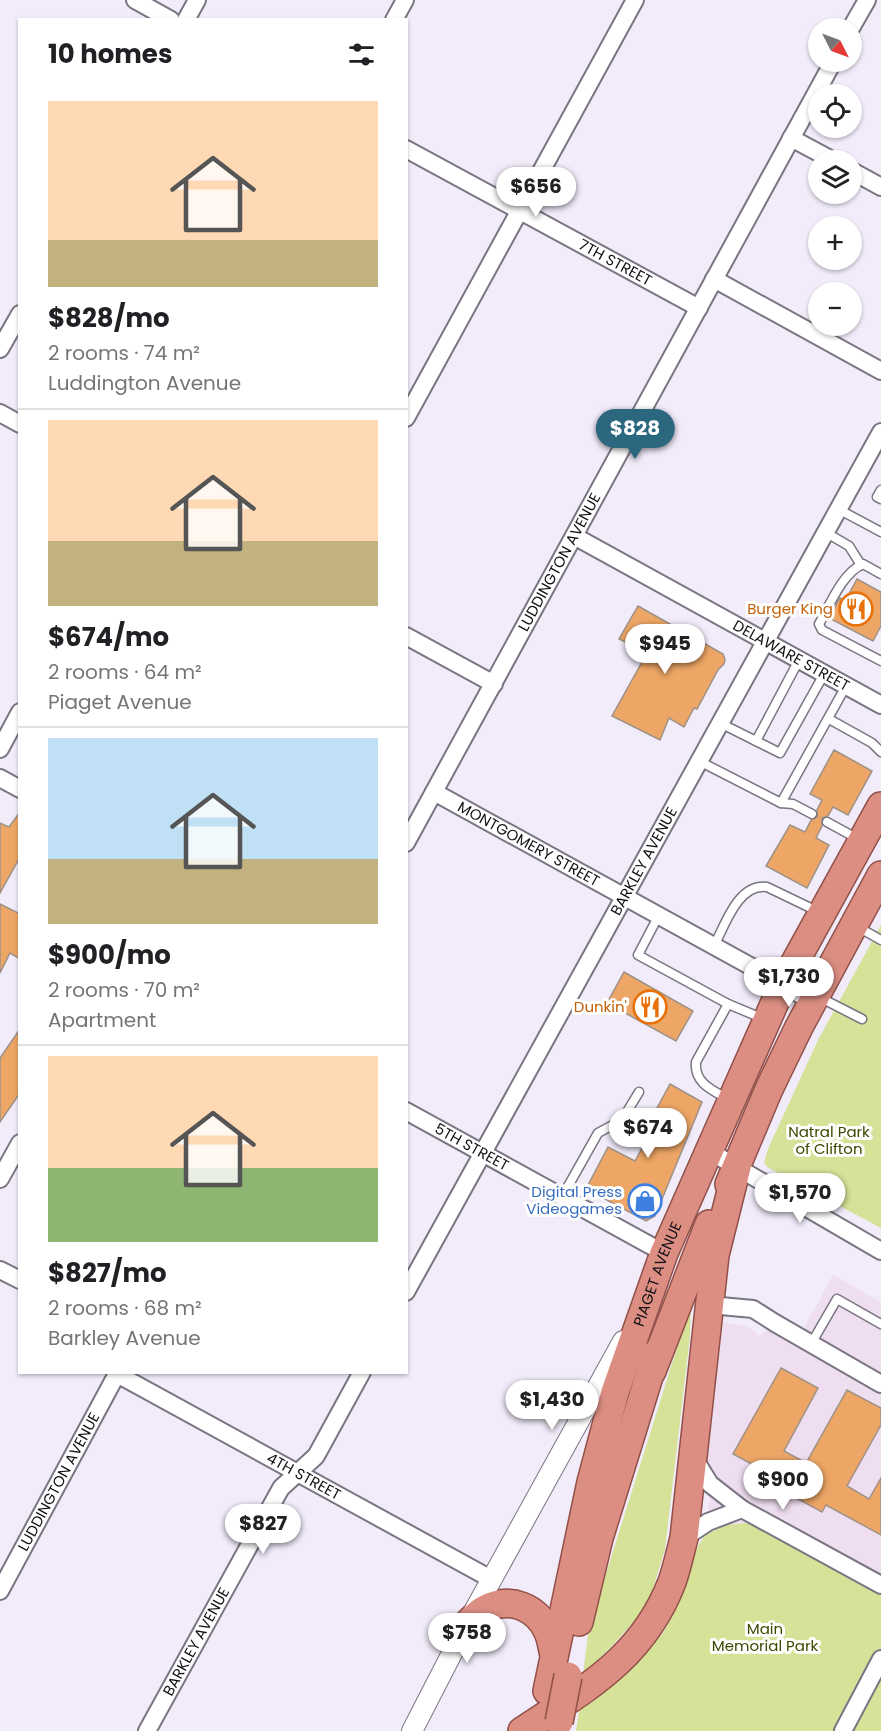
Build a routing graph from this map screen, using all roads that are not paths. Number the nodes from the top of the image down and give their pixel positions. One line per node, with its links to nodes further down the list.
1 (135, 0): 6 (street)
2 (197, 0): 7 (street)
3 (405, 0): 8 (street)
4 (634, 0): 16 (street)
5 (863, 1): 9 (street)
6 (167, 18)
7 (187, 18)
8 (395, 18)
9 (855, 18)
10 (827, 72): 11 (street, LUDDINGTON AVENUE)
11 (791, 138): 13 (street); 17 (street, LUDDINGTON AVENUE)
12 (408, 149): 16 (street, 7TH STREET)
13 (813, 150)
14 (862, 177): 15 (street)
15 (881, 187)
16 (520, 211): 18 (street, 7TH STREET); 23 (street)
17 (714, 279): 18 (street, LUDDINGTON AVENUE); 21 (street)
18 (699, 308): 31 (street, LUDDINGTON AVENUE)
19 (18, 318): 20 (street)
20 (0, 349)
21 (881, 371)
22 (0, 413): 24 (street)
23 (408, 414)
24 (18, 423)
25 (879, 441): 28 (street, BARKLEY AVENUE)
26 (881, 490): 27 (lane)
27 (881, 500)
28 (838, 508): 29 (street, BARKLEY AVENUE); 30 (lane)
29 (825, 532): 32 (lane); 35 (street, BARKLEY AVENUE)
30 (881, 532)
31 (574, 536): 35 (street, DELAWARE STREET); 39 (street, LUDDINGTON AVENUE)
32 (861, 565): 33 (lane); 37 (lane)
33 (881, 574)
34 (408, 637): 39 (street)
35 (765, 641): 36 (street, DELAWARE STREET); 44 (street, BARKLEY AVENUE)
36 (799, 660): 38 (street, DELAWARE STREET); 45 (lane)
37 (881, 661)
38 (824, 674): 40 (street, DELAWARE STREET); 45 (lane)
39 (494, 684): 51 (street, LUDDINGTON AVENUE)
40 (846, 686): 41 (street, DELAWARE STREET); 43 (lane)
41 (881, 705)
42 (18, 716): 46 (street)
43 (829, 718): 47 (lane); 52 (lane)
44 (720, 723): 45 (lane); 48 (street, BARKLEY AVENUE)
45 (756, 741)
46 (0, 749)
47 (881, 752)
48 (699, 761): 52 (lane); 59 (street, BARKLEY AVENUE)
49 (0, 778): 50 (street)
50 (18, 788)
51 (434, 792): 56 (street, LUDDINGTON AVENUE); 59 (street, MONTGOMERY STREET)
52 (781, 803): 54 (lane)
53 (881, 806): 57 (highway, PIAGET AVENUE)
54 (812, 814)
55 (827, 822): 57 (lane)
56 (408, 839)
57 (862, 840): 60 (highway, PIAGET AVENUE)
58 (881, 875): 62 (highway, PIAGET AVENUE)
59 (624, 896): 61 (street, MONTGOMERY STREET); 75 (street, BARKLEY AVENUE)
60 (822, 914): 64 (lane); 65 (highway, PIAGET AVENUE)
61 (659, 915): 64 (street, MONTGOMERY STREET); 67 (lane)
62 (855, 925): 63 (lane); 66 (highway, PIAGET AVENUE)
63 (881, 940)
64 (714, 946): 65 (street, MONTGOMERY STREET)
65 (783, 984): 66 (street, MONTGOMERY STREET); 69 (highway, PIAGET AVENUE)
66 (814, 999): 68 (lane); 76 (highway, PIAGET AVENUE)
67 (728, 1004): 69 (lane); 71 (lane)
68 (862, 1019)
69 (767, 1020): 71 (highway, PIAGET AVENUE)
70 (639, 1092): 78 (lane)
71 (731, 1101): 74 (highway, PIAGET AVENUE)
72 (408, 1112): 75 (street, 5TH STREET)
73 (18, 1147): 77 (street)
74 (709, 1151): 76 (street); 80 (highway, PIAGET AVENUE)
75 (483, 1153): 78 (street, 5TH STREET); 83 (street, BARKLEY AVENUE)
76 (737, 1167): 79 (street); 85 (highway); 88 (highway, PIAGET AVENUE)
77 (0, 1179)
78 (562, 1197): 80 (street, 5TH STREET)
79 (881, 1251)
80 (664, 1253): 84 (highway, PIAGET AVENUE); 88 (highway)
81 (0, 1270): 82 (street)
82 (18, 1279)
83 (408, 1288)
84 (646, 1303): 97 (street, PIAGET AVENUE); 102 (highway)
85 (710, 1305): 87 (street); 93 (highway)
86 (881, 1324): 87 (lane)
87 (811, 1344): 92 (street)
88 (652, 1371): 102 (highway)
89 (117, 1374): 99 (street, LUDDINGTON AVENUE)
90 (120, 1374): 94 (street, 4TH STREET)
91 (361, 1374): 94 (street, BARKLEY AVENUE)
92 (881, 1384)
93 (694, 1457): 95 (street); 96 (highway)
94 (297, 1473): 97 (street, 4TH STREET); 104 (street, BARKLEY AVENUE)
95 (742, 1509): 96 (street); 98 (street)
96 (684, 1538): 106 (highway); 107 (highway)
97 (491, 1580): 100 (street, PIAGET AVENUE)
98 (881, 1585)
99 (0, 1591)
100 (467, 1624): 102 (highway); 105 (street, PIAGET AVENUE)
101 (881, 1659): 108 (street)
102 (556, 1674): 103 (highway)
103 (552, 1728)
104 (147, 1731)
105 (412, 1731)
106 (503, 1731)
107 (522, 1731)
108 (843, 1731)

